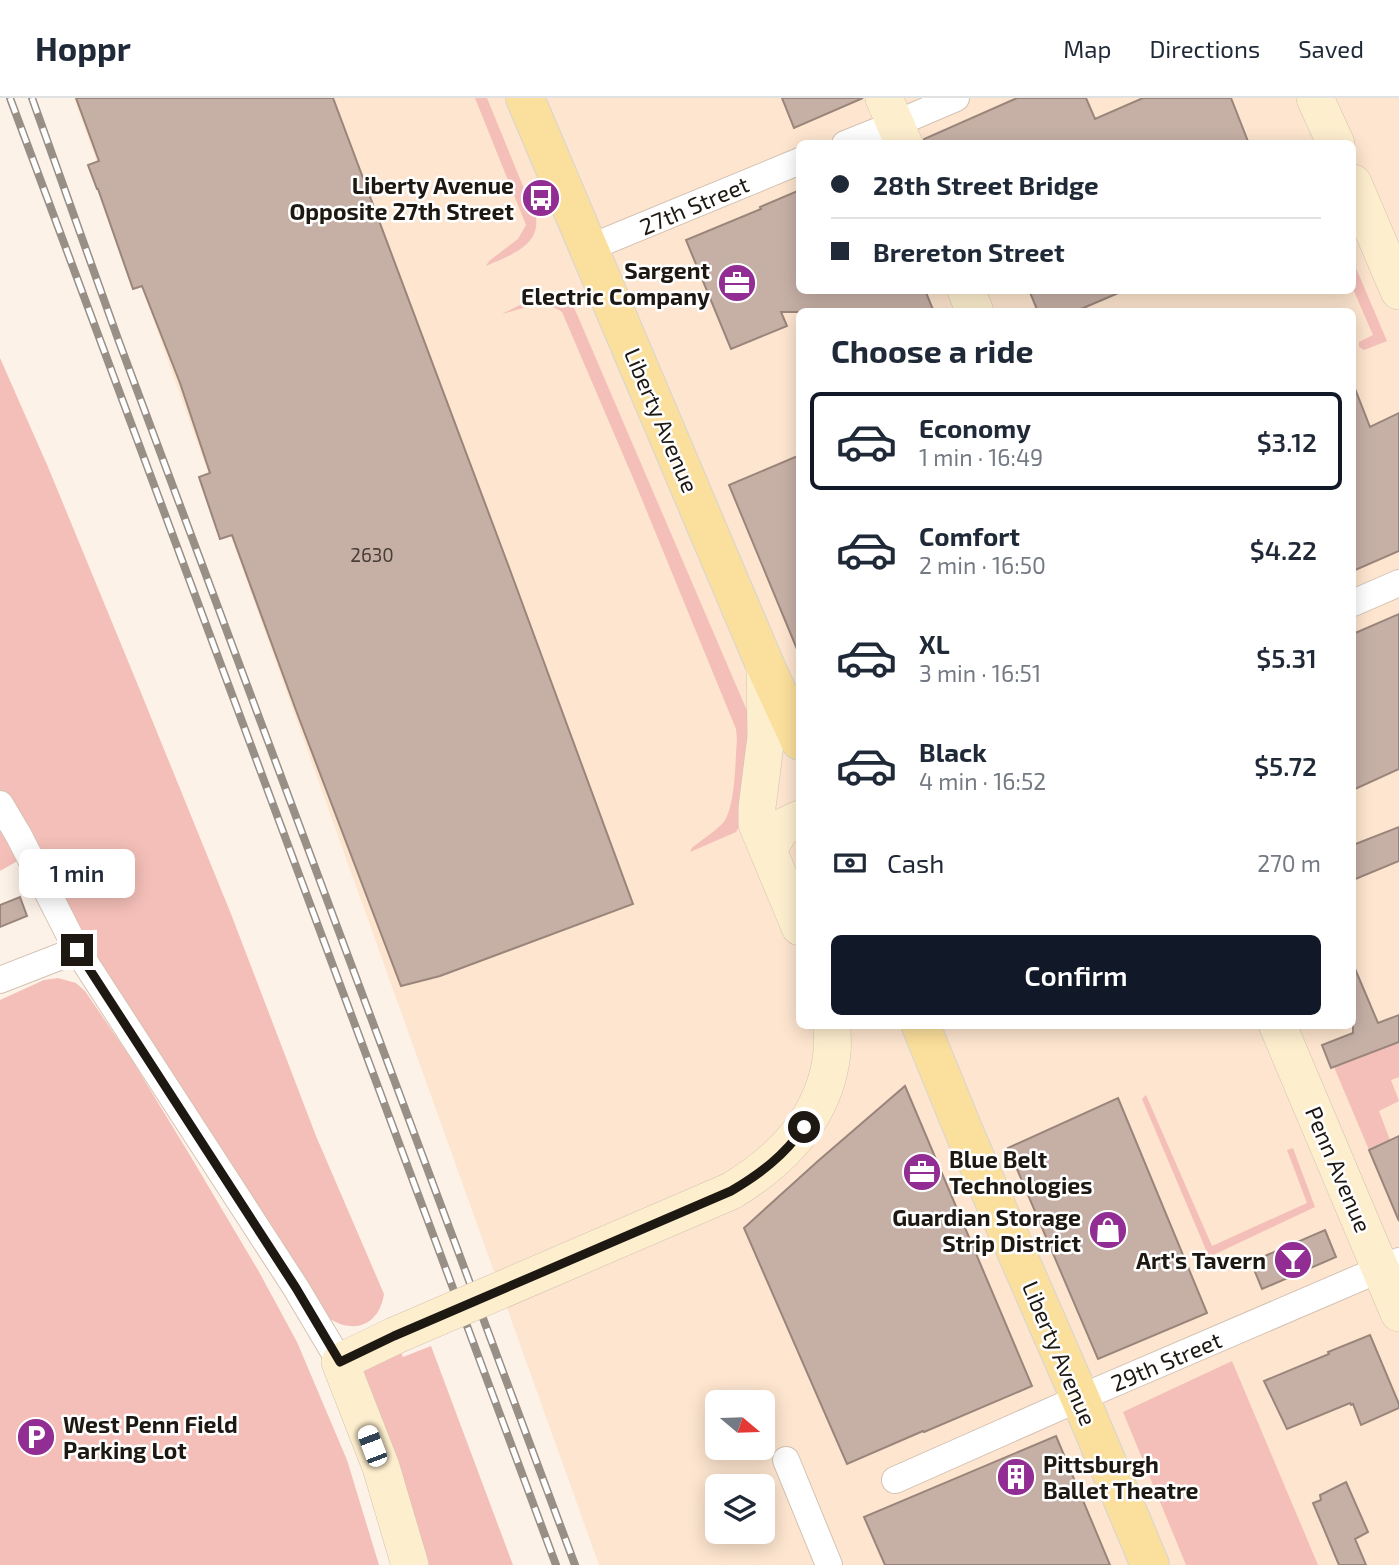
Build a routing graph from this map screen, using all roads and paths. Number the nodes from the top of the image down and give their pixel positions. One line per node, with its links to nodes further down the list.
1 (525, 98): 9 (main road, Liberty Avenue)
2 (956, 98): 4 (street)
3 (1315, 98): 6 (street)
4 (894, 122): 5 (street)
5 (854, 140)
6 (1334, 140)
7 (796, 163): 9 (street, 27th Street)
8 (1356, 190): 10 (street)
9 (589, 248): 13 (main road, Liberty Avenue)
10 (1399, 291)
11 (1399, 583): 12 (street)
12 (1356, 602)
13 (765, 665): 14 (main road, Liberty Avenue); 17 (street)
14 (796, 732)
15 (0, 804): 19 (street)
16 (796, 821): 17 (street)
17 (784, 849): 18 (street)
18 (796, 908)
19 (77, 950): 20 (street); 26 (street)
20 (0, 980)
21 (832, 1029): 26 (street, bridge)
22 (922, 1029): 27 (main road, Liberty Avenue)
23 (1279, 1029): 24 (street, Penn Avenue)
24 (1389, 1265): 25 (street, Penn Avenue); 27 (street, 29th Street)
25 (1399, 1313)
26 (340, 1362): 30 (street)
27 (1080, 1398): 29 (street, 29th Street); 32 (main road, Liberty Avenue)
28 (786, 1460): 31 (street)
29 (895, 1480)
30 (410, 1565)
31 (830, 1565)
32 (1150, 1565)

